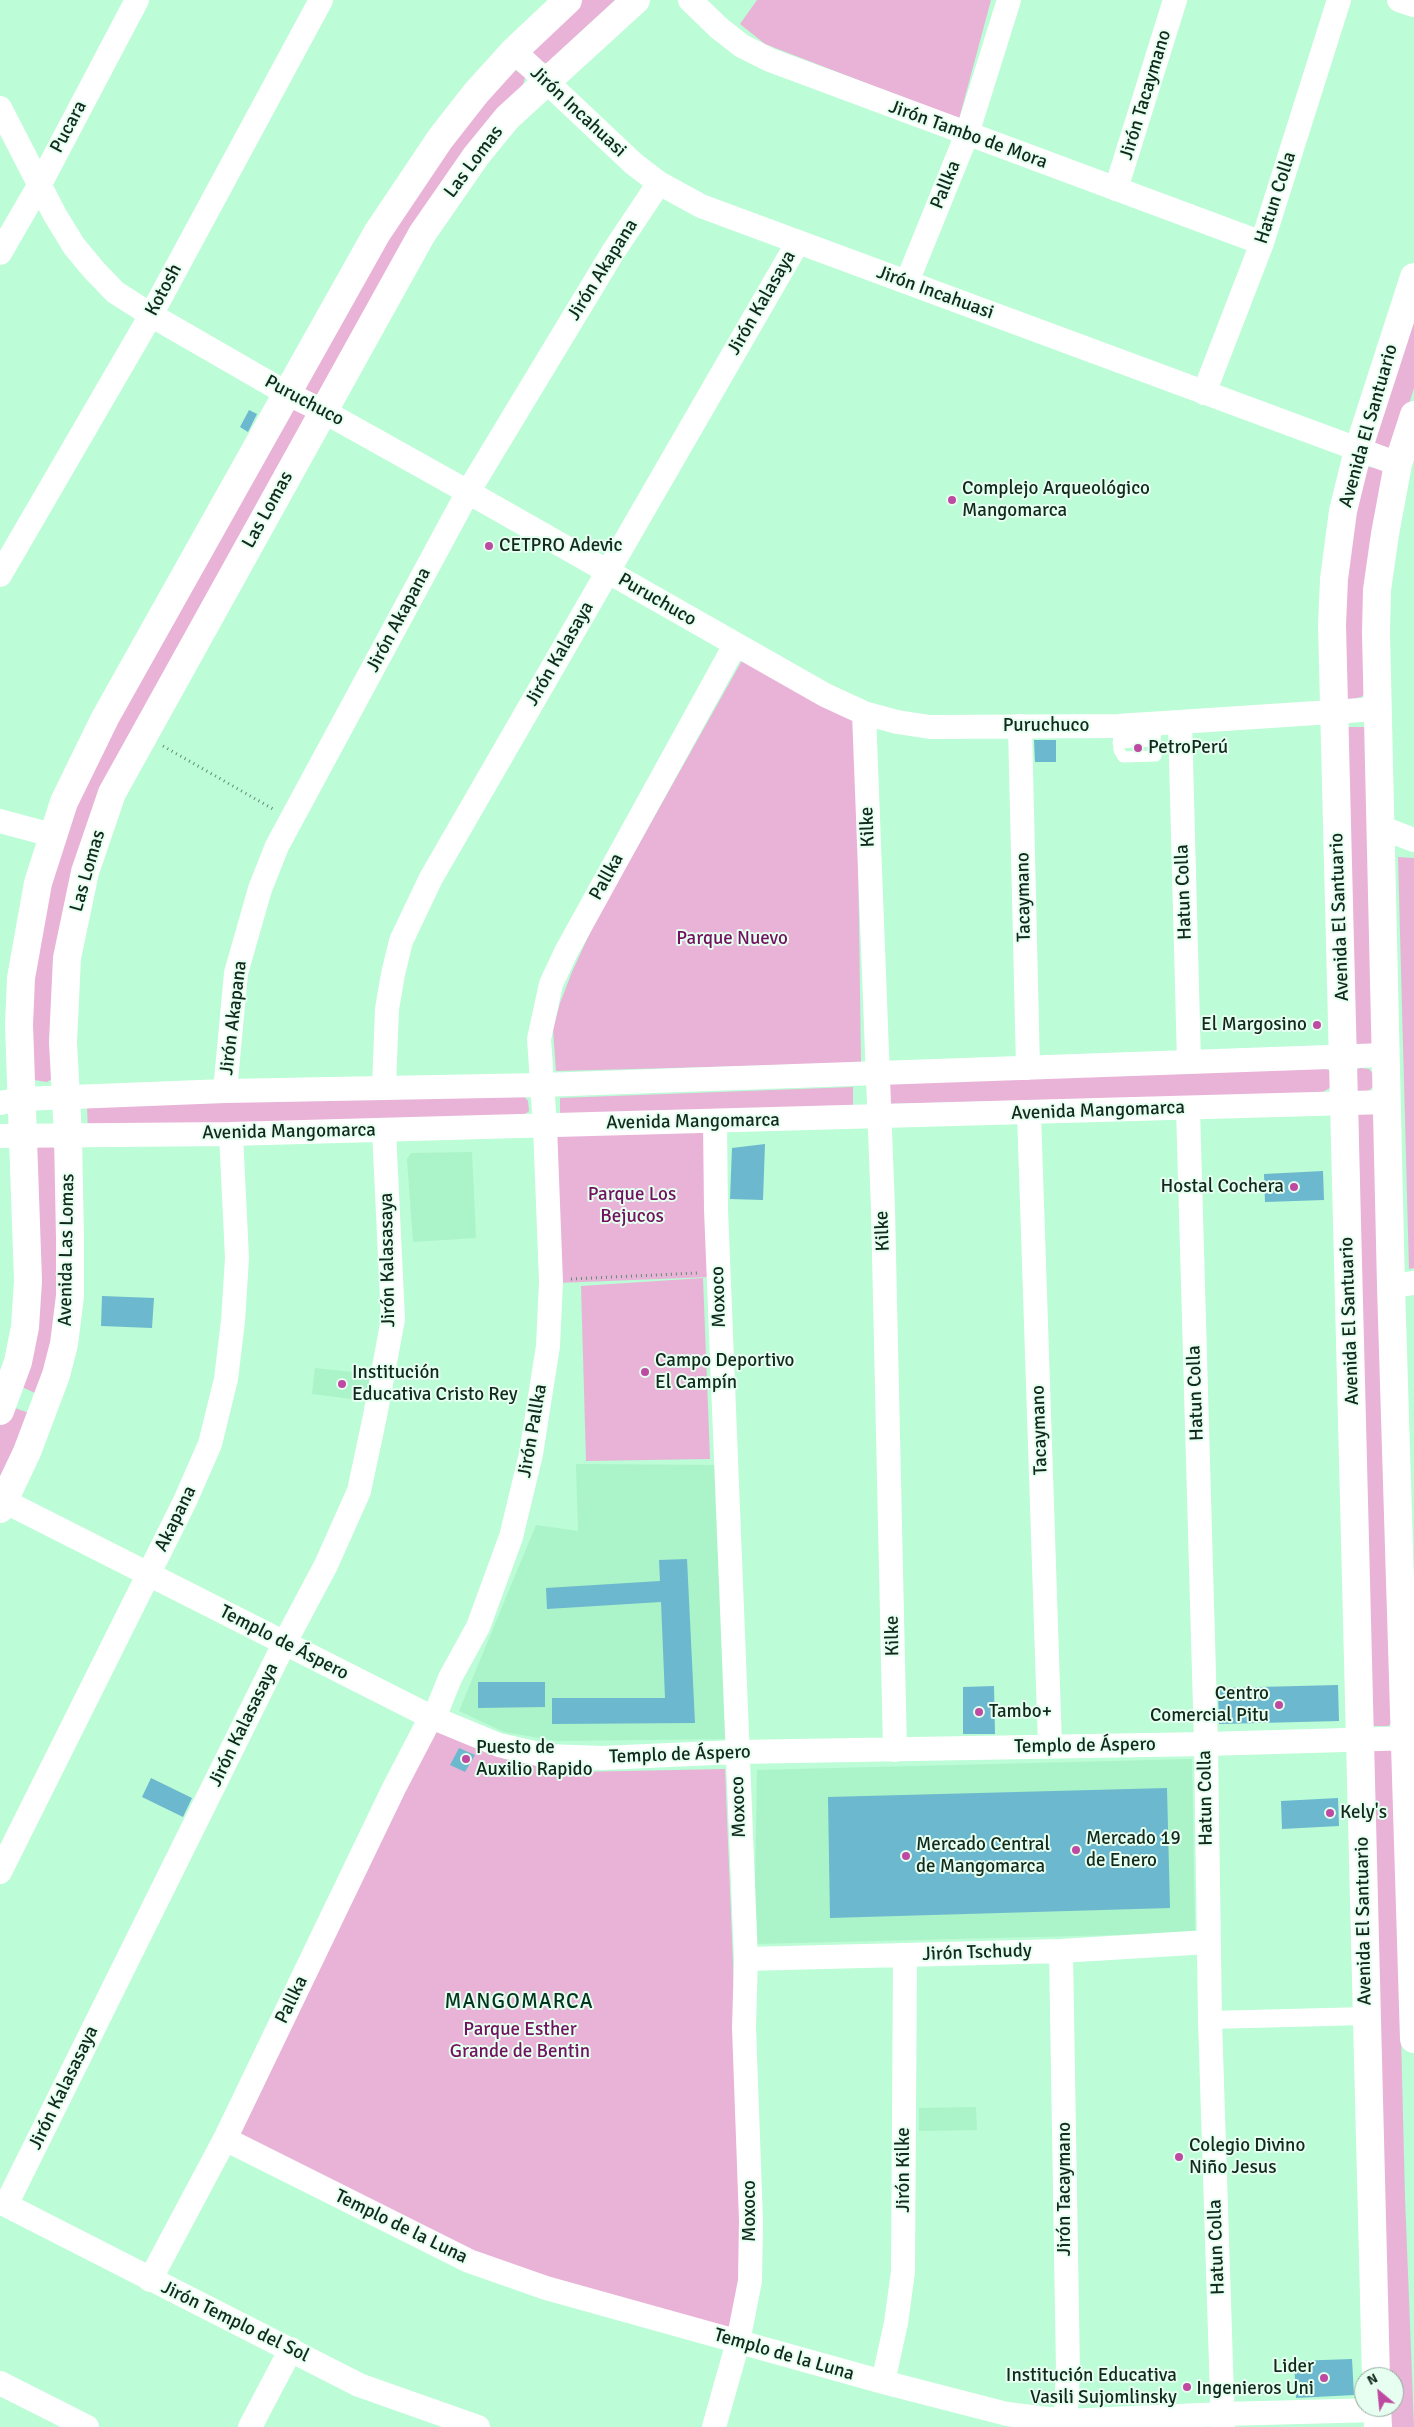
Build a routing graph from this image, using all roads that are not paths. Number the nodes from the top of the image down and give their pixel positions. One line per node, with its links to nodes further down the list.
1 (136, 0): 16 (street, Pucara)
2 (320, 0): 23 (street, Kotosh)
3 (568, 0): 11 (street)
4 (636, 0): 12 (street, Las Lomas)
5 (690, 0): 14 (street, Jirón Tambo de Mora)
6 (1009, 0): 14 (street, Pallka)
7 (1175, 0): 17 (street, Jirón Tacaymano)
8 (1339, 0): 19 (street, Hatun Colla)
9 (1399, 0): 10 (street)
10 (1414, 5)
11 (514, 51): 12 (street, Jirón Incahuasi); 25 (street)
12 (546, 82): 15 (street, Jirón Incahuasi); 26 (street, Las Lomas)
13 (0, 108): 16 (street, Puruchuco)
14 (967, 134): 17 (street, Jirón Tambo de Mora); 22 (street, Pallka)
15 (659, 182): 18 (street, Jirón Incahuasi); 30 (street, Jirón Akapana)
16 (40, 184): 20 (street, Pucara); 23 (street, Puruchuco)
17 (1116, 189): 19 (street, Jirón Tambo de Mora)
18 (798, 242): 22 (street, Jirón Incahuasi); 31 (street, Jirón Kalasaya)
19 (1262, 243): 24 (street, Hatun Colla)
20 (0, 253)
21 (1414, 277): 28 (street, Avenida El Santuario)
22 (906, 282): 24 (street, Jirón Incahuasi)
23 (151, 316): 25 (street, Puruchuco); 32 (street, Kotosh)
24 (1204, 393): 28 (street, Jirón Incahuasi)
25 (288, 394): 26 (street, Puruchuco); 44 (street)
26 (323, 411): 30 (street, Puruchuco); 54 (street, Las Lomas)
27 (1414, 415): 29 (street, Avenida El Santuario)
28 (1358, 450): 29 (street, Jirón Incahuasi); 35 (street, Avenida El Santuario)
29 (1398, 464): 34 (street, Avenida El Santuario)
30 (468, 492): 31 (street, Puruchuco); 53 (street, Jirón Akapana)
31 (608, 571): 33 (street, Puruchuco); 52 (street, Jirón Kalasaya)
32 (0, 575)
33 (735, 645): 36 (street, Puruchuco); 51 (street, Pallka)
34 (1377, 709): 35 (street, Puruchuco); 43 (street, Avenida El Santuario)
35 (1334, 710): 38 (street, Puruchuco); 47 (street, Avenida El Santuario)
36 (864, 714): 37 (street, Puruchuco); 50 (street, Kilke)
37 (1020, 726): 39 (street, Puruchuco); 49 (street, Tacaymano)
38 (1166, 729): 39 (street, Puruchuco); 40 (lane); 41 (street, Hatun Colla)
39 (1118, 734): 40 (lane)
40 (1156, 756): 41 (lane)
41 (1180, 759): 48 (street, Hatun Colla)
42 (0, 821): 44 (street)
43 (1380, 827): 45 (street); 46 (street, Avenida El Santuario)
44 (52, 835): 55 (street)
45 (1414, 840)
46 (1385, 1056): 47 (street); 56 (street, Avenida El Santuario)
47 (1344, 1057): 48 (street); 57 (street, Avenida El Santuario)
48 (1189, 1062): 49 (street)
49 (1028, 1068): 50 (street)
50 (878, 1073): 51 (street); 60 (street, Kilke)
51 (542, 1085): 52 (street); 62 (street, Pallka)
52 (384, 1087): 53 (street)
53 (226, 1091): 54 (street)
54 (67, 1098): 55 (street); 66 (street, Avenida Las Lomas)
55 (11, 1101): 65 (street, Avenida Las Lomas)
56 (1387, 1102): 57 (street, Avenida Mangomarca); 67 (street, Avenida El Santuario)
57 (1344, 1104): 58 (street, Avenida Mangomarca); 76 (street, Avenida El Santuario)
58 (1188, 1108): 59 (street, Avenida Mangomarca); 77 (street, Hatun Colla)
59 (1030, 1114): 60 (street, Avenida Mangomarca); 78 (street, Tacaymano)
60 (878, 1118): 61 (street, Avenida Mangomarca); 79 (street, Kilke)
61 (715, 1122): 62 (street, Avenida Mangomarca); 80 (street, Moxoco)
62 (545, 1126): 63 (street, Avenida Mangomarca); 74 (street, Jirón Pallka)
63 (384, 1130): 64 (street, Avenida Mangomarca); 73 (street, Jirón Kalasasaya)
64 (231, 1134): 66 (street, Avenida Mangomarca); 72 (street, Akapana)
65 (12, 1136): 66 (street, Avenida Mangomarca); 68 (street, Avenida Las Lomas)
66 (68, 1136): 69 (street, Avenida Las Lomas)
67 (1403, 1285): 71 (street, Avenida El Santuario)
68 (4, 1403): 69 (street)
69 (44, 1407): 70 (street, Avenida Las Lomas)
70 (2, 1505): 72 (street, Templo de Áspero)
71 (1407, 1538): 75 (street, Avenida El Santuario)
72 (148, 1574): 73 (street, Templo de Áspero); 81 (street, Akapana)
73 (284, 1644): 74 (street, Templo de Áspero); 90 (street, Jirón Kalasasaya)
74 (432, 1718): 80 (street, Templo de Áspero); 89 (street, Pallka)
75 (1410, 1738): 76 (street, Templo de Áspero); 88 (street, Avenida El Santuario)
76 (1361, 1740): 77 (street, Templo de Áspero); 86 (street, Avenida El Santuario)
77 (1206, 1744): 78 (street, Templo de Áspero); 82 (street, Hatun Colla)
78 (1050, 1746): 79 (street, Templo de Áspero)
79 (895, 1750): 80 (street, Templo de Áspero)
80 (737, 1752): 85 (street, Moxoco)
81 (0, 1872)
82 (1208, 1942): 83 (street, Jirón Tschudy); 87 (street, Hatun Colla)
83 (1061, 1951): 84 (street, Jirón Tschudy); 99 (street, Jirón Tacaymano)
84 (905, 1955): 85 (street, Jirón Tschudy); 95 (street, Jirón Kilke)
85 (746, 1959): 92 (street, Moxoco)
86 (1366, 2016): 87 (street); 94 (street, Avenida El Santuario)
87 (1210, 2020): 98 (street, Hatun Colla)
88 (1414, 2039)
89 (225, 2139): 91 (street, Pallka); 92 (street, Templo de la Luna)
90 (3, 2203): 91 (street, Jirón Templo del Sol)
91 (150, 2280): 93 (street, Jirón Templo del Sol)
92 (738, 2342): 95 (street, Templo de la Luna); 103 (street, Moxoco)
93 (291, 2349): 101 (street); 102 (street, Jirón Templo del Sol)
94 (1376, 2367)
95 (883, 2382): 99 (street, Templo de la Luna)
96 (0, 2383): 100 (street)
97 (1354, 2416): 98 (street, Templo de la Luna)
98 (1223, 2420): 99 (street, Templo de la Luna)
99 (1065, 2424)
100 (86, 2427)
101 (250, 2427)
102 (478, 2427)
103 (714, 2427)

